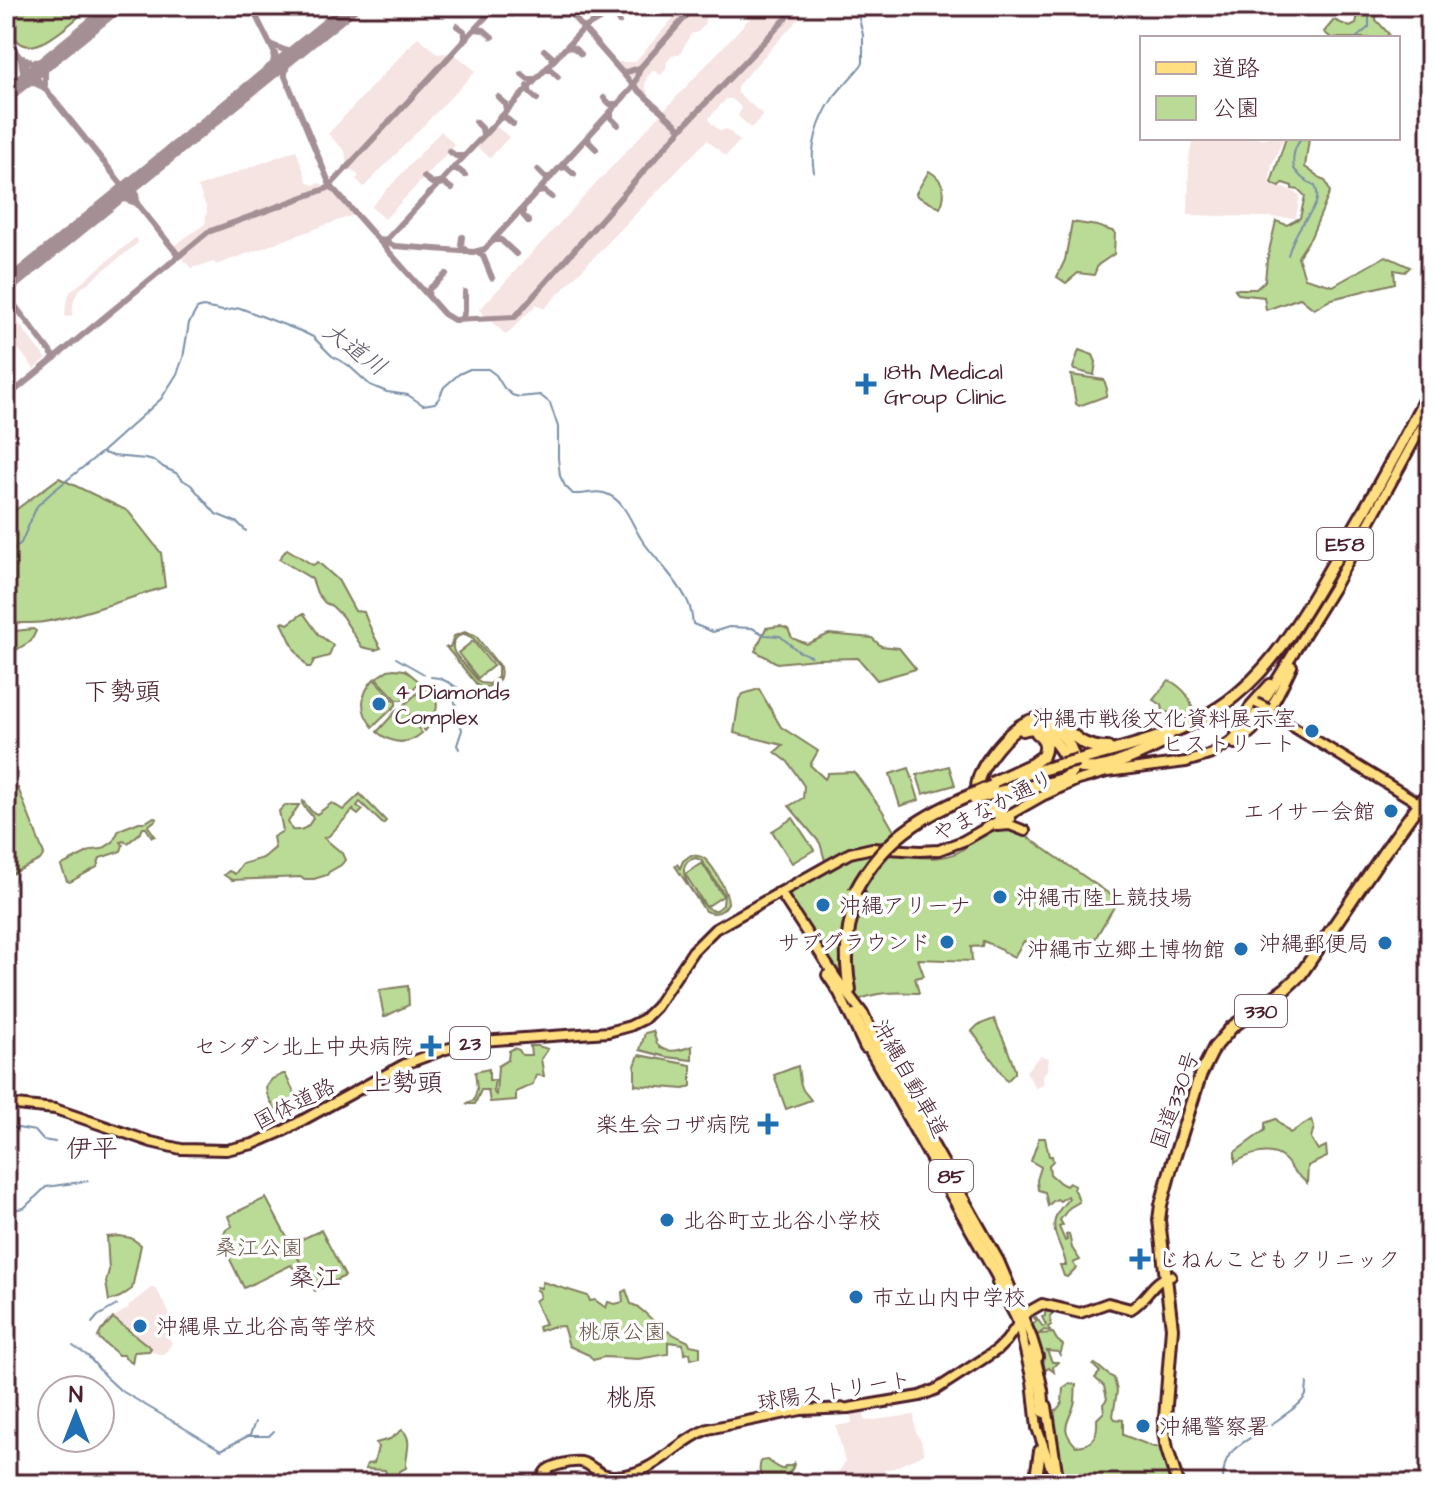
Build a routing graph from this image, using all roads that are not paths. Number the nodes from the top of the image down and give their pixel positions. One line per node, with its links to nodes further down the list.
1 (1430, 389): 6 (highway, E58)
2 (1430, 397): 6 (highway, E58)
3 (1430, 412): 5 (main road, やまなか通り)
4 (1430, 421): 5 (main road, やまなか通り)
5 (1294, 656): 7 (main road); 8 (main road); 12 (main road, やまなか通り); 13 (main road, やまなか通り)
6 (1246, 689): 9 (highway)
7 (1255, 704): 8 (main road, bridge); 13 (main road)
8 (1267, 711): 12 (main road); 17 (main road)
9 (1193, 725): 10 (highway); 14 (highway)
10 (1017, 728): 15 (highway); 18 (highway)
11 (1011, 739): 14 (highway); 15 (highway); 18 (highway)
12 (1231, 746): 18 (main road, やまなか通り)
13 (1205, 757): 18 (main road, やまなか通り)
14 (1071, 764): 15 (highway)
15 (992, 788): 19 (highway, bridge); 19 (highway, bridge); 21 (highway, bridge)
16 (1430, 789): 17 (highway, 国道330号 / 330)
17 (1425, 807): 26 (highway, 国道330号 / 330); 27 (highway, 国道330号 / 330)
18 (1002, 820): 20 (main road); 22 (main road, やまなか通り)
19 (921, 823): 21 (highway, bridge)
20 (1025, 831)
21 (857, 893): 23 (highway)
22 (779, 895): 25 (main road, 国体道路 / 23); 30 (main road, 85); 30 (main road, 85)
23 (847, 987)
24 (856, 1014): 29 (highway, 沖縄自動車道)
25 (6, 1105)
26 (1165, 1263): 27 (highway, 国道330号 / 330); 28 (main road)
27 (1169, 1280): 28 (main road); 37 (highway, 国道330号 / 330)
28 (1156, 1284): 30 (main road)
29 (1004, 1285)
30 (1023, 1318): 34 (main road, 球陽ストリート); 36 (main road, 85)
31 (1031, 1352): 32 (highway)
32 (1042, 1412)
33 (1041, 1455): 35 (highway)
34 (544, 1484)
35 (1037, 1484)
36 (1057, 1484)
37 (1180, 1484)

